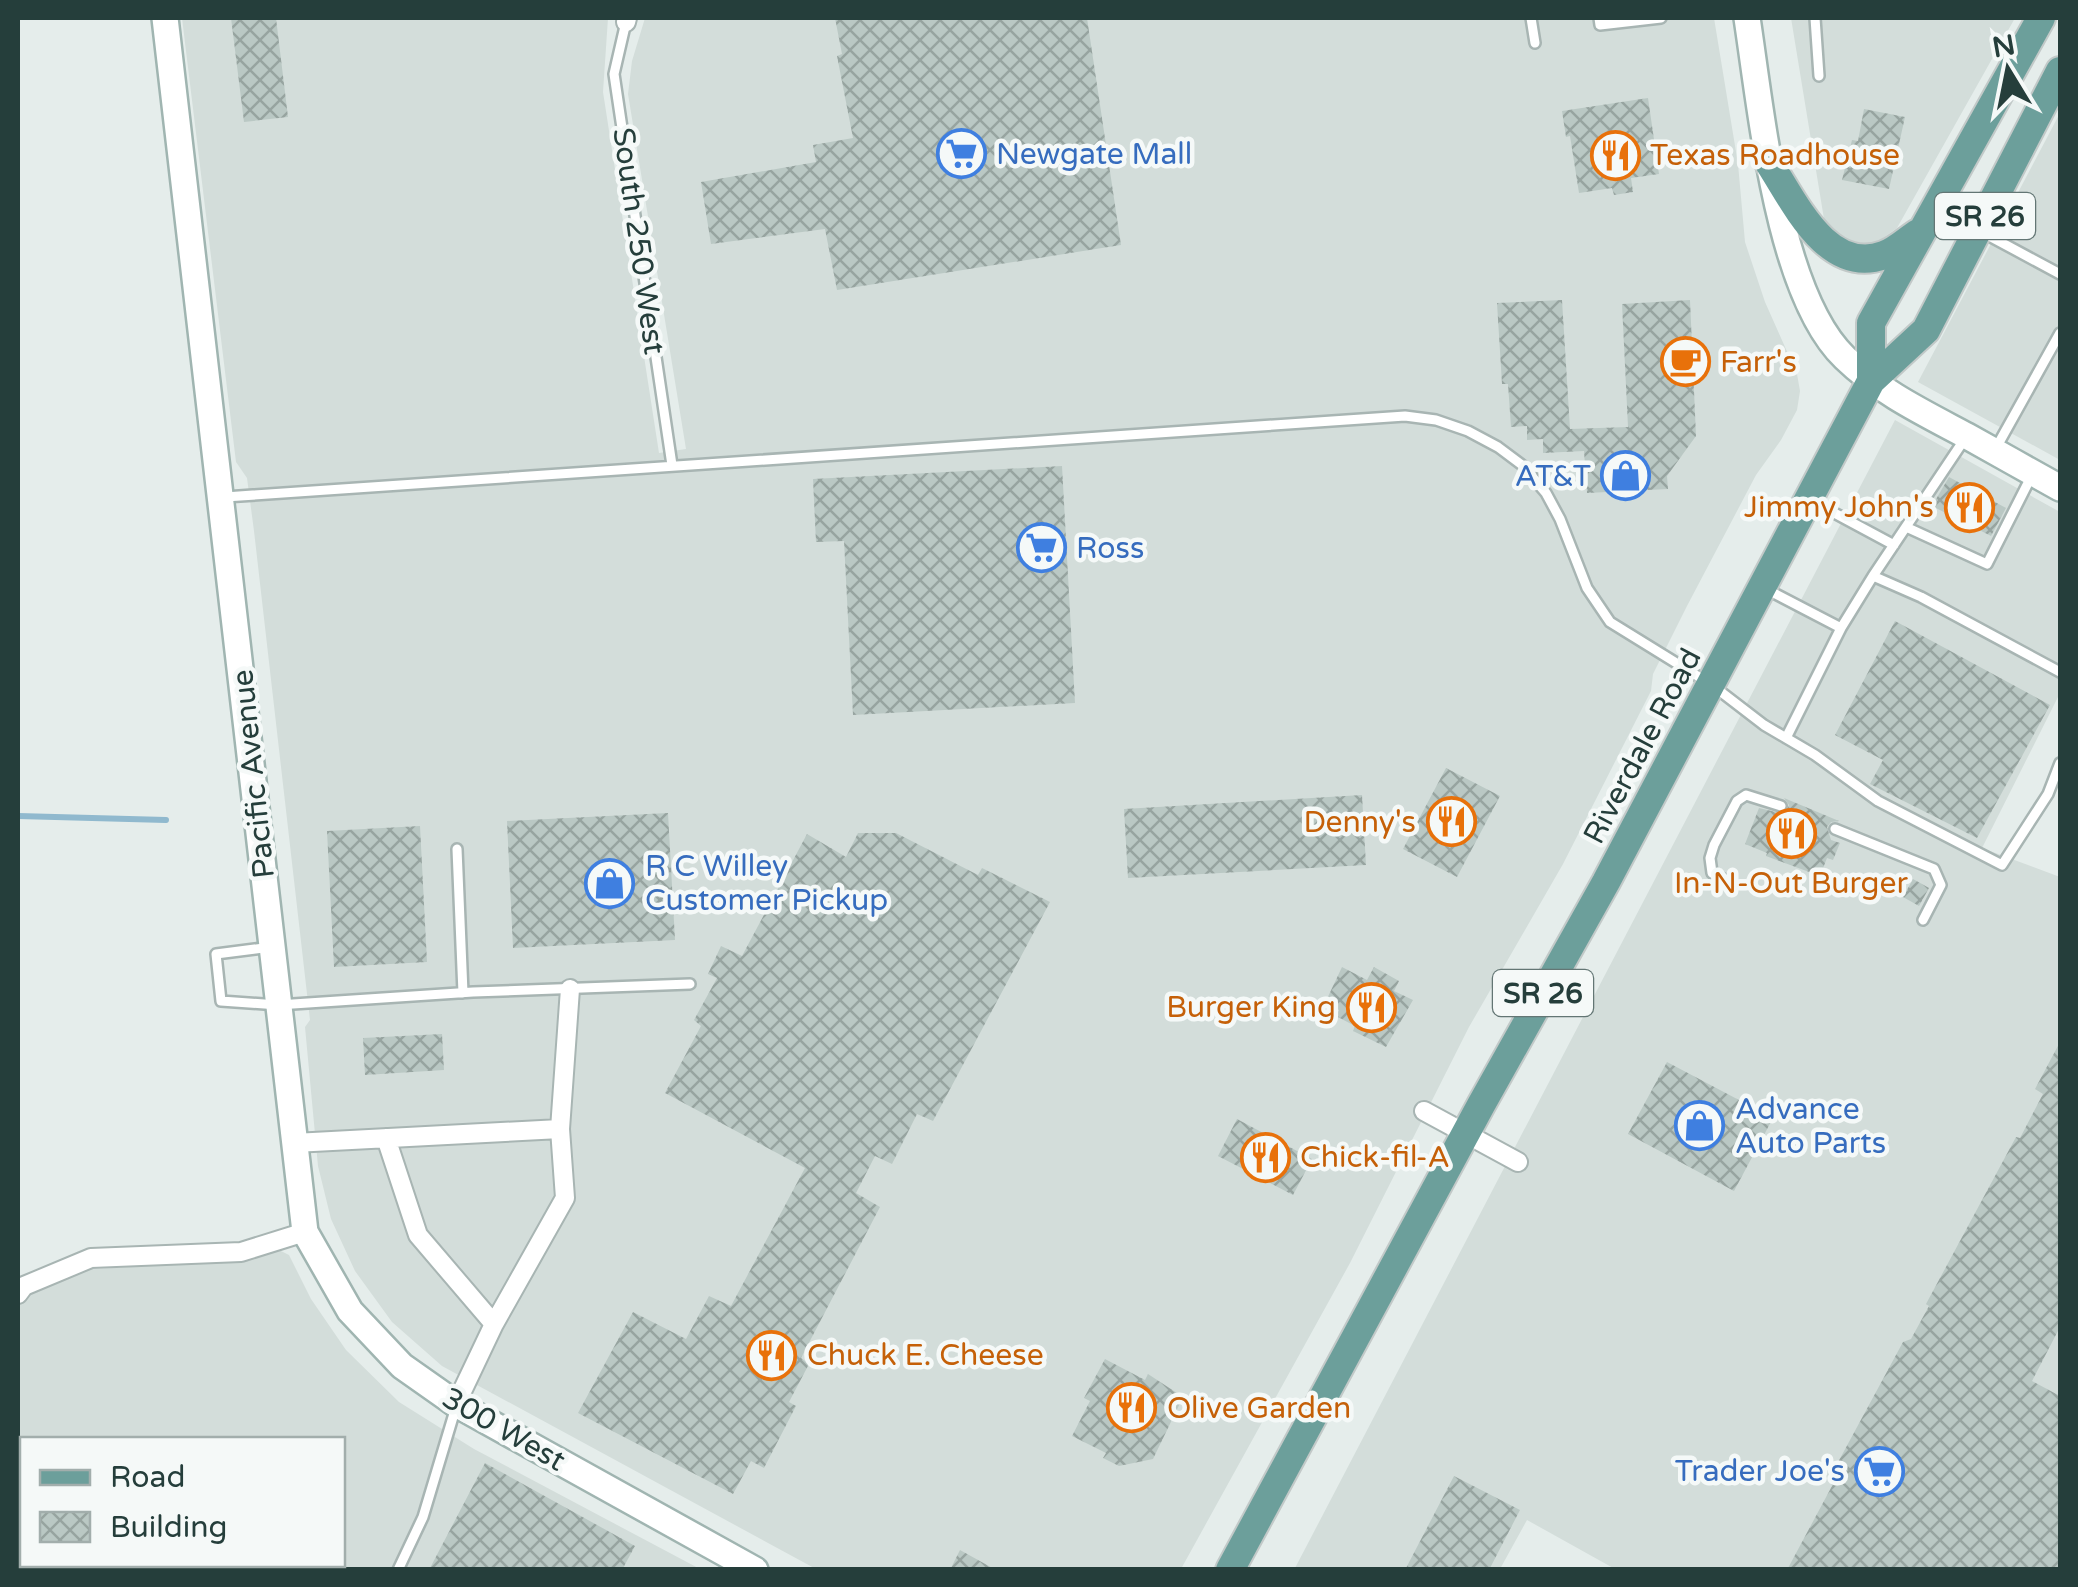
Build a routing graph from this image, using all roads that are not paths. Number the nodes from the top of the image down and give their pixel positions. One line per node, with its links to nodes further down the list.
1 (165, 18): 23 (street, Pacific Avenue)
2 (1531, 18): 9 (lane)
3 (1661, 18): 8 (lane)
4 (1747, 18): 12 (street)
5 (1815, 18): 11 (lane)
6 (2037, 19): 13 (main road, SR 26)
7 (626, 20): 20 (lane, South 250 West)
8 (1599, 21)
9 (1535, 43)
10 (2060, 71): 14 (main road, SR 26)
11 (1819, 76)
12 (1770, 163): 13 (main road); 17 (street)
13 (1924, 230): 17 (main road, SR 26)
14 (1978, 230): 15 (lane); 17 (main road, SR 26)
15 (2060, 274)
16 (2060, 333): 19 (lane)
17 (1870, 380): 18 (street); 24 (main road, Riverdale Road / SR 26)
18 (1967, 436): 19 (street); 25 (lane)
19 (1994, 451): 21 (street)
20 (672, 465): 23 (lane); 31 (lane)
21 (2033, 473): 22 (street); 25 (lane)
22 (2060, 488)
23 (222, 497): 39 (street, Pacific Avenue)
24 (1810, 500): 26 (lane); 28 (main road, Riverdale Road / SR 26)
25 (1906, 526): 26 (lane)
26 (1894, 544): 27 (lane)
27 (1873, 576): 29 (lane); 30 (lane)
28 (1763, 588): 29 (lane); 31 (main road, Riverdale Road / SR 26)
29 (1841, 628): 32 (lane)
30 (2060, 672)
31 (1712, 685): 32 (lane); 46 (main road, Riverdale Road / SR 26)
32 (1786, 738): 33 (lane)
33 (2060, 763)
34 (1781, 806): 37 (lane)
35 (1836, 829): 38 (lane)
36 (456, 848): 42 (lane)
37 (1723, 879)
38 (1923, 920)
39 (271, 947): 43 (street, Pacific Avenue); 43 (lane)
40 (690, 984): 41 (lane)
41 (570, 989): 42 (lane); 45 (street)
42 (463, 993): 43 (lane)
43 (278, 1005): 48 (street, Pacific Avenue)
44 (1424, 1111): 46 (street)
45 (560, 1129): 47 (street); 52 (street)
46 (1466, 1134): 49 (street); 56 (main road, SR 26)
47 (386, 1138): 48 (street); 52 (street)
48 (294, 1143): 50 (street, Pacific Avenue)
49 (1518, 1162)
50 (305, 1232): 51 (street); 53 (street, 300 West)
51 (18, 1294)
52 (494, 1324): 53 (street)
53 (456, 1404): 54 (lane); 55 (street, 300 West)
54 (398, 1570)
55 (755, 1570)
56 (1230, 1570)

